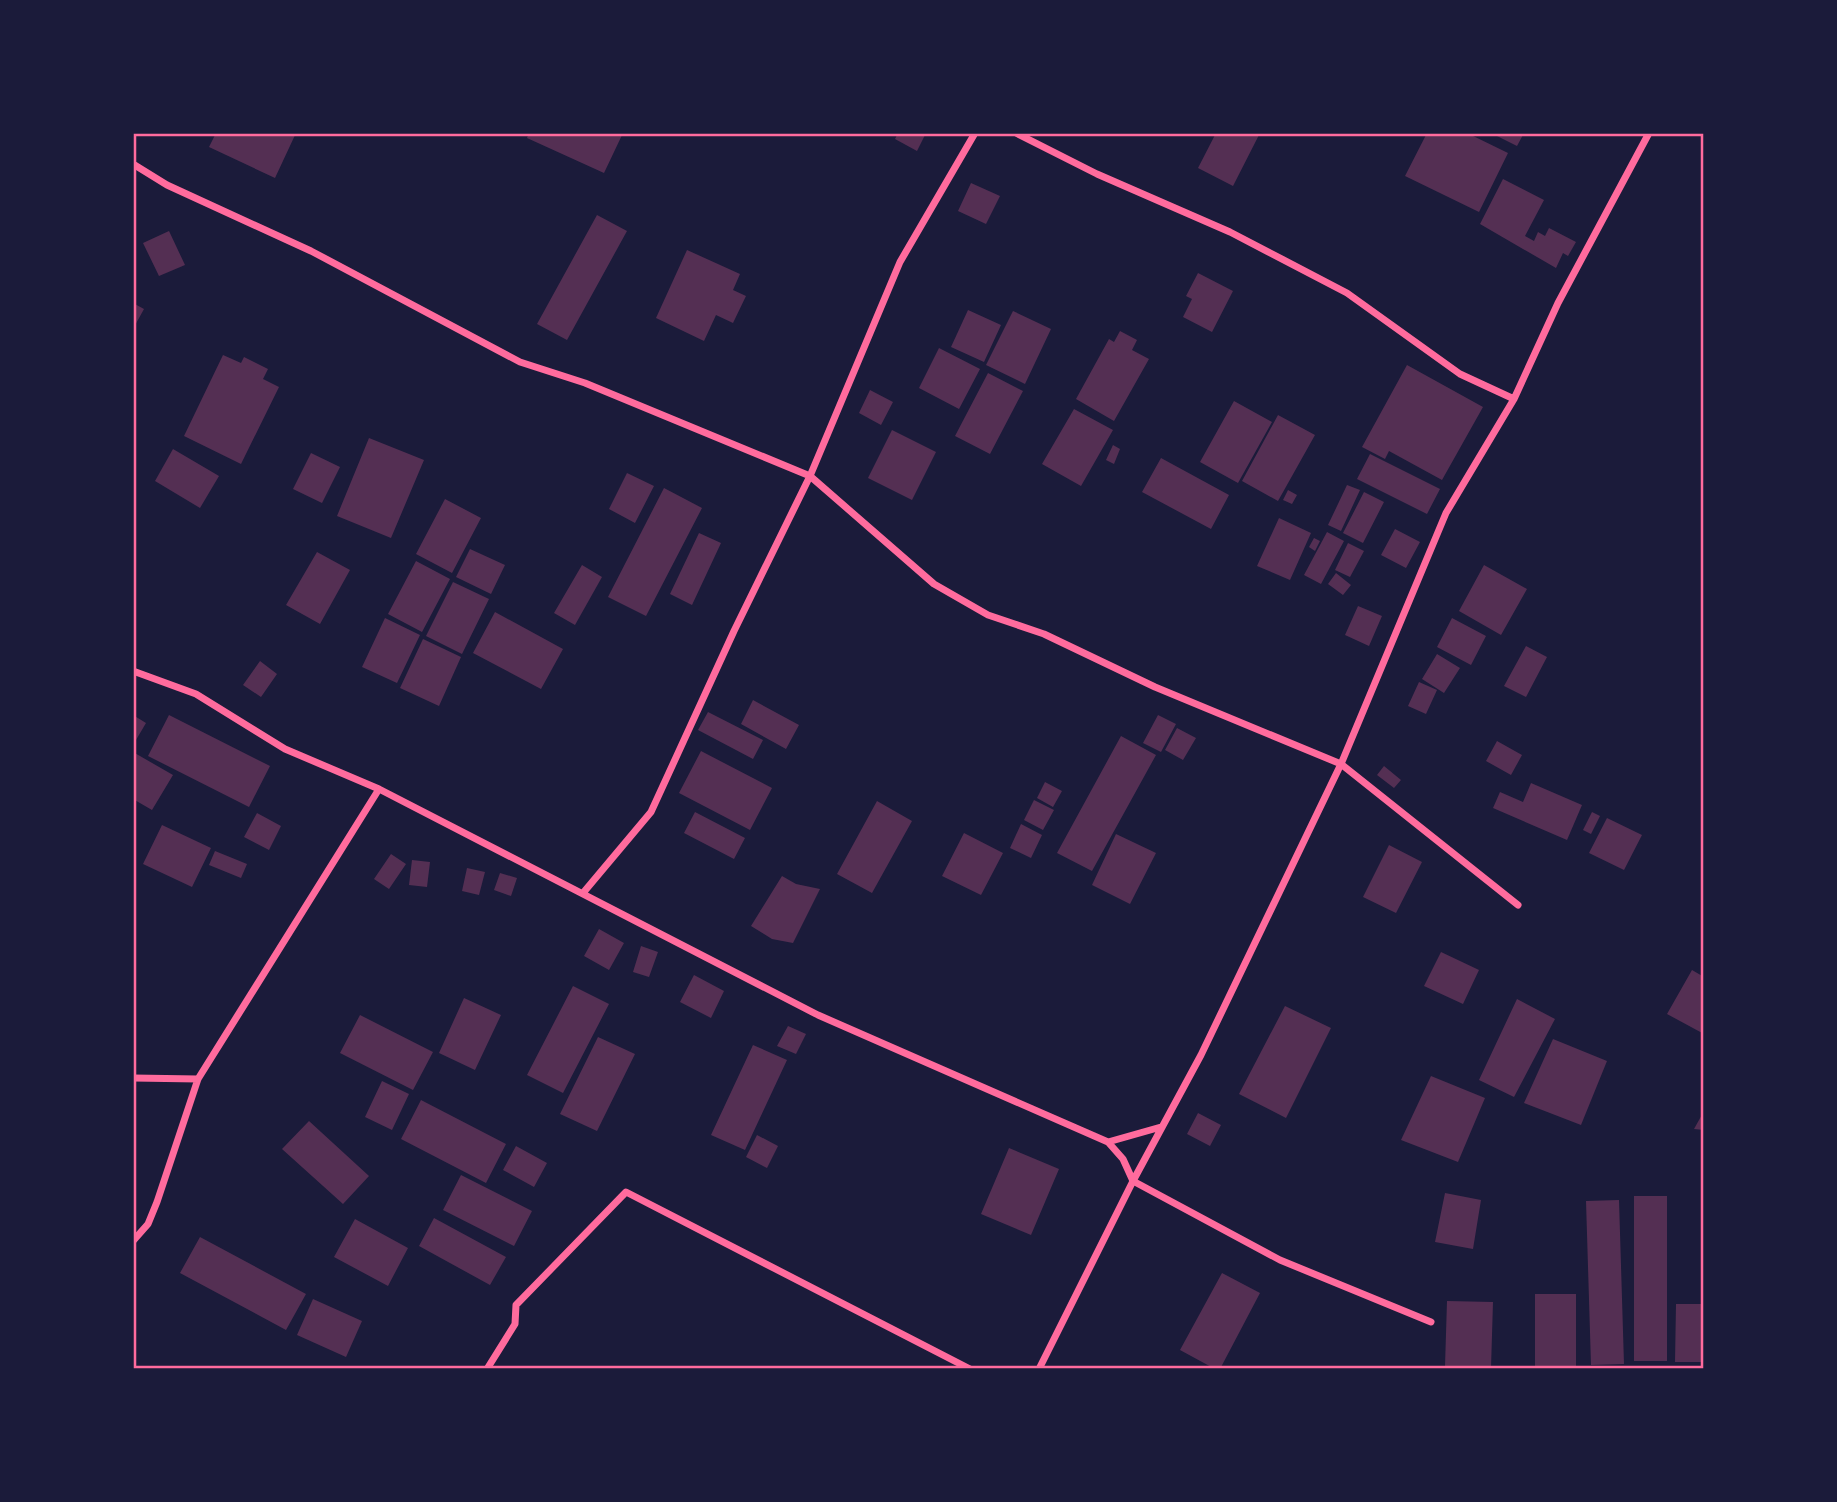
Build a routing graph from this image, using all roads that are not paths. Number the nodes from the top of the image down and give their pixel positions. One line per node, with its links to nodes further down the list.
1 (975, 133): 6 (street)
2 (1016, 133): 5 (street)
3 (1649, 133): 5 (street)
4 (133, 164): 6 (street)
5 (1514, 399): 8 (street)
6 (810, 477): 8 (street); 10 (street)
7 (133, 671): 9 (street)
8 (1341, 764): 11 (street); 14 (street)
9 (379, 789): 10 (street); 13 (street)
10 (583, 893): 15 (street)
11 (1518, 905)
12 (133, 1078): 13 (street)
13 (198, 1079): 17 (street)
14 (1161, 1127): 15 (street); 16 (street)
15 (1108, 1142): 16 (street)
16 (1133, 1181): 18 (street); 21 (street)
17 (133, 1241)
18 (1431, 1322)
19 (487, 1369): 20 (street)
20 (970, 1369)
21 (1039, 1369)

